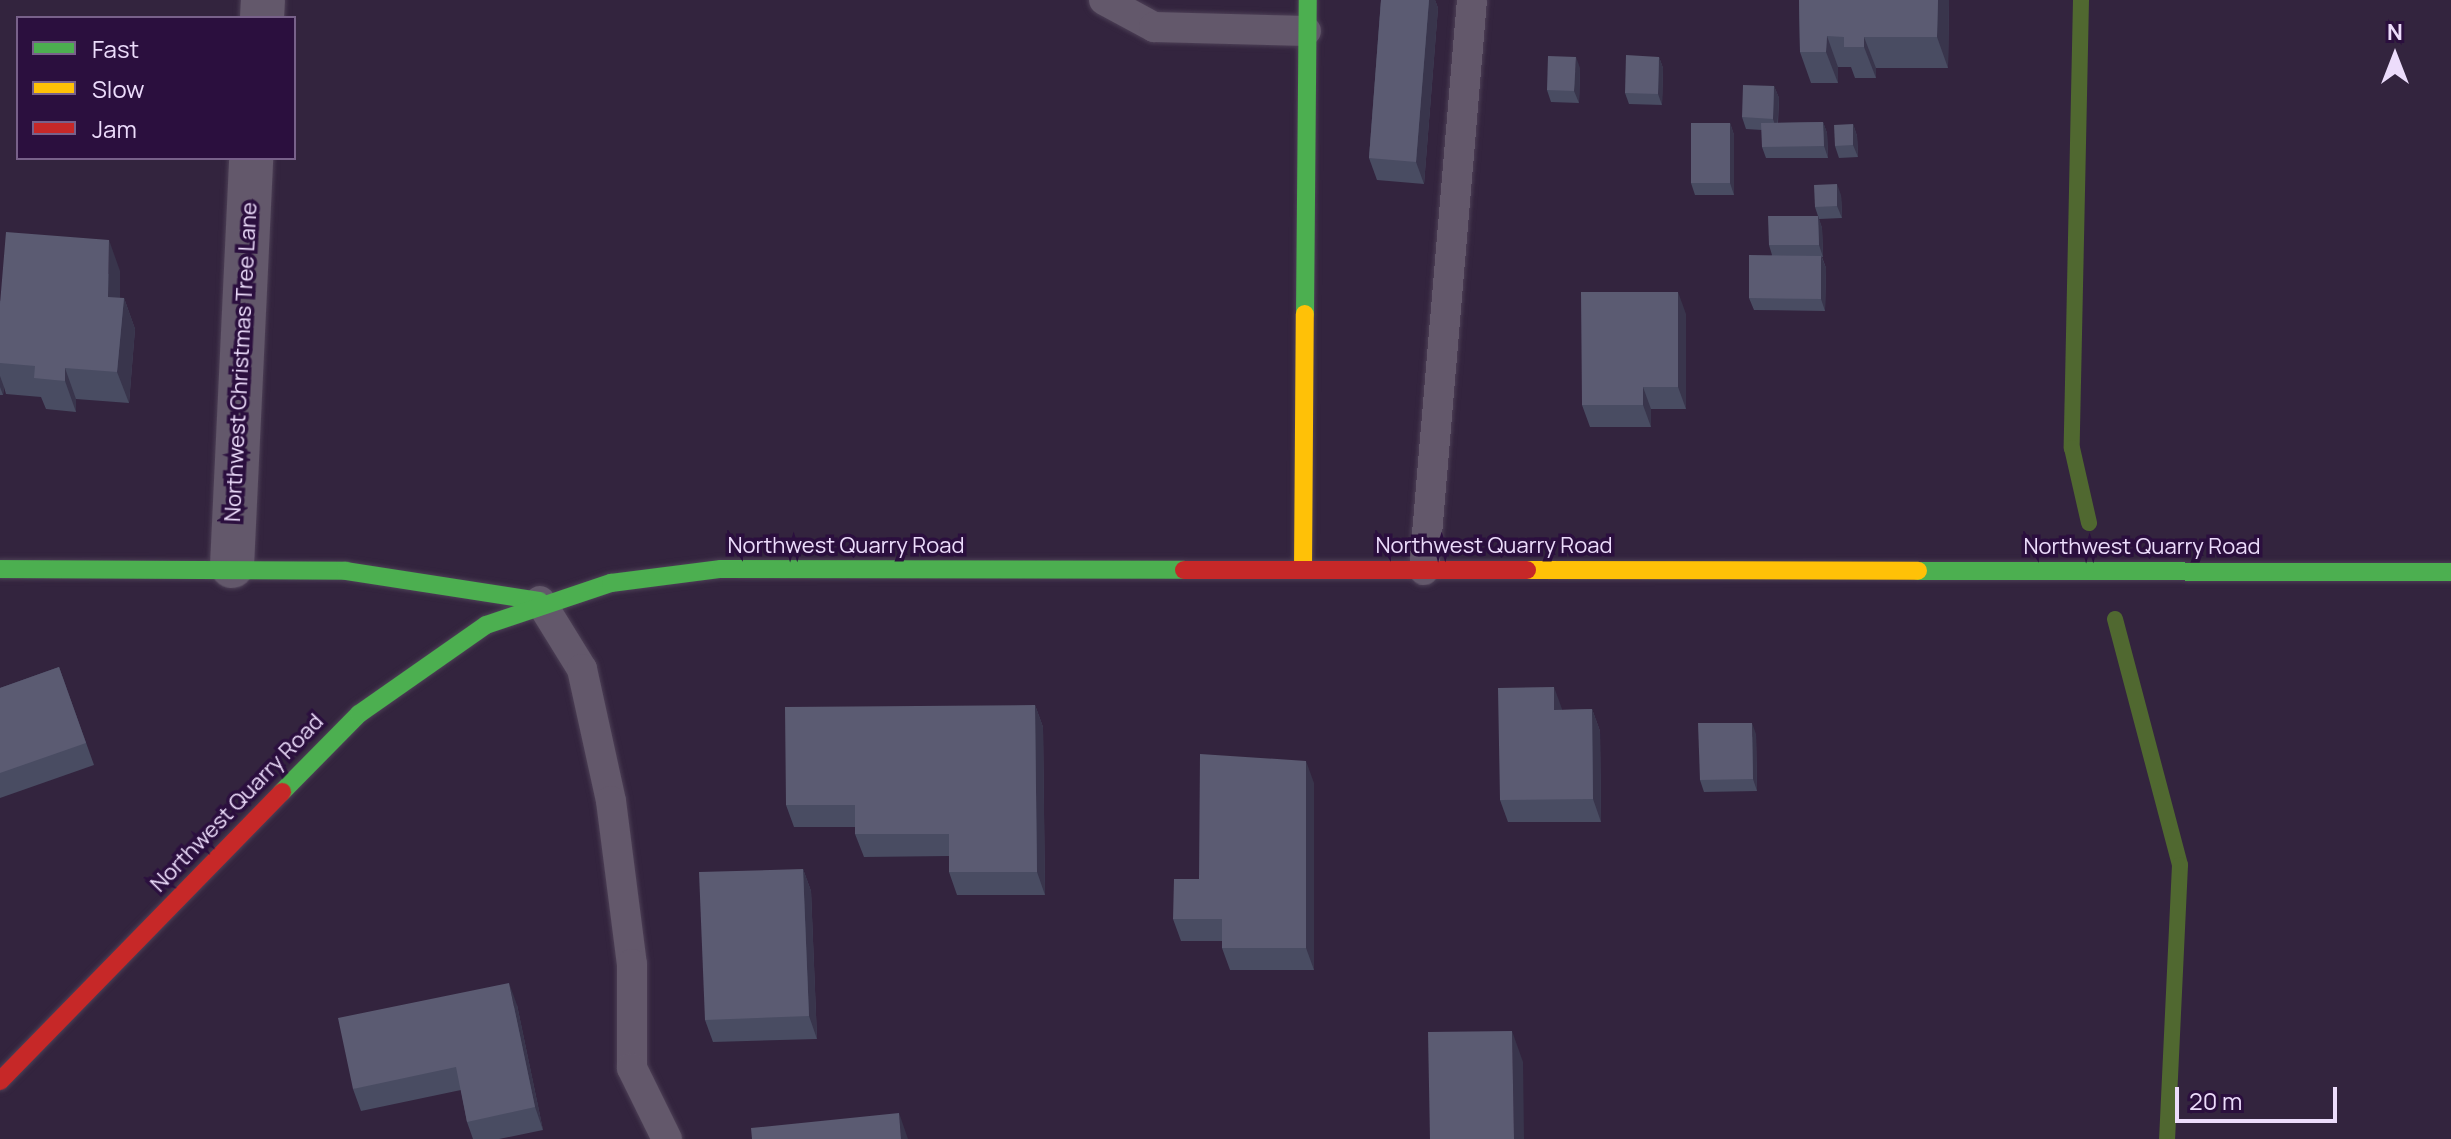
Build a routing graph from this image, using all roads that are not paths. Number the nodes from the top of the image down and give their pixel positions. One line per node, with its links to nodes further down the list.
1 (1104, 0): 4 (lane)
2 (1308, 0): 4 (street)
3 (1472, 0): 9 (lane)
4 (1306, 31): 8 (street)
5 (251, 160): 6 (street, Northwest Christmas Tree Lane)
6 (232, 566): 7 (street, Northwest Quarry Road); 11 (street, Northwest Quarry Road)
7 (0, 569)
8 (1303, 570): 9 (street, Northwest Quarry Road); 11 (street, Northwest Quarry Road)
9 (1424, 570): 10 (street, Northwest Quarry Road)
10 (2451, 572)
11 (540, 601): 12 (street, Northwest Quarry Road); 13 (lane)
12 (0, 1081)
13 (667, 1139)

